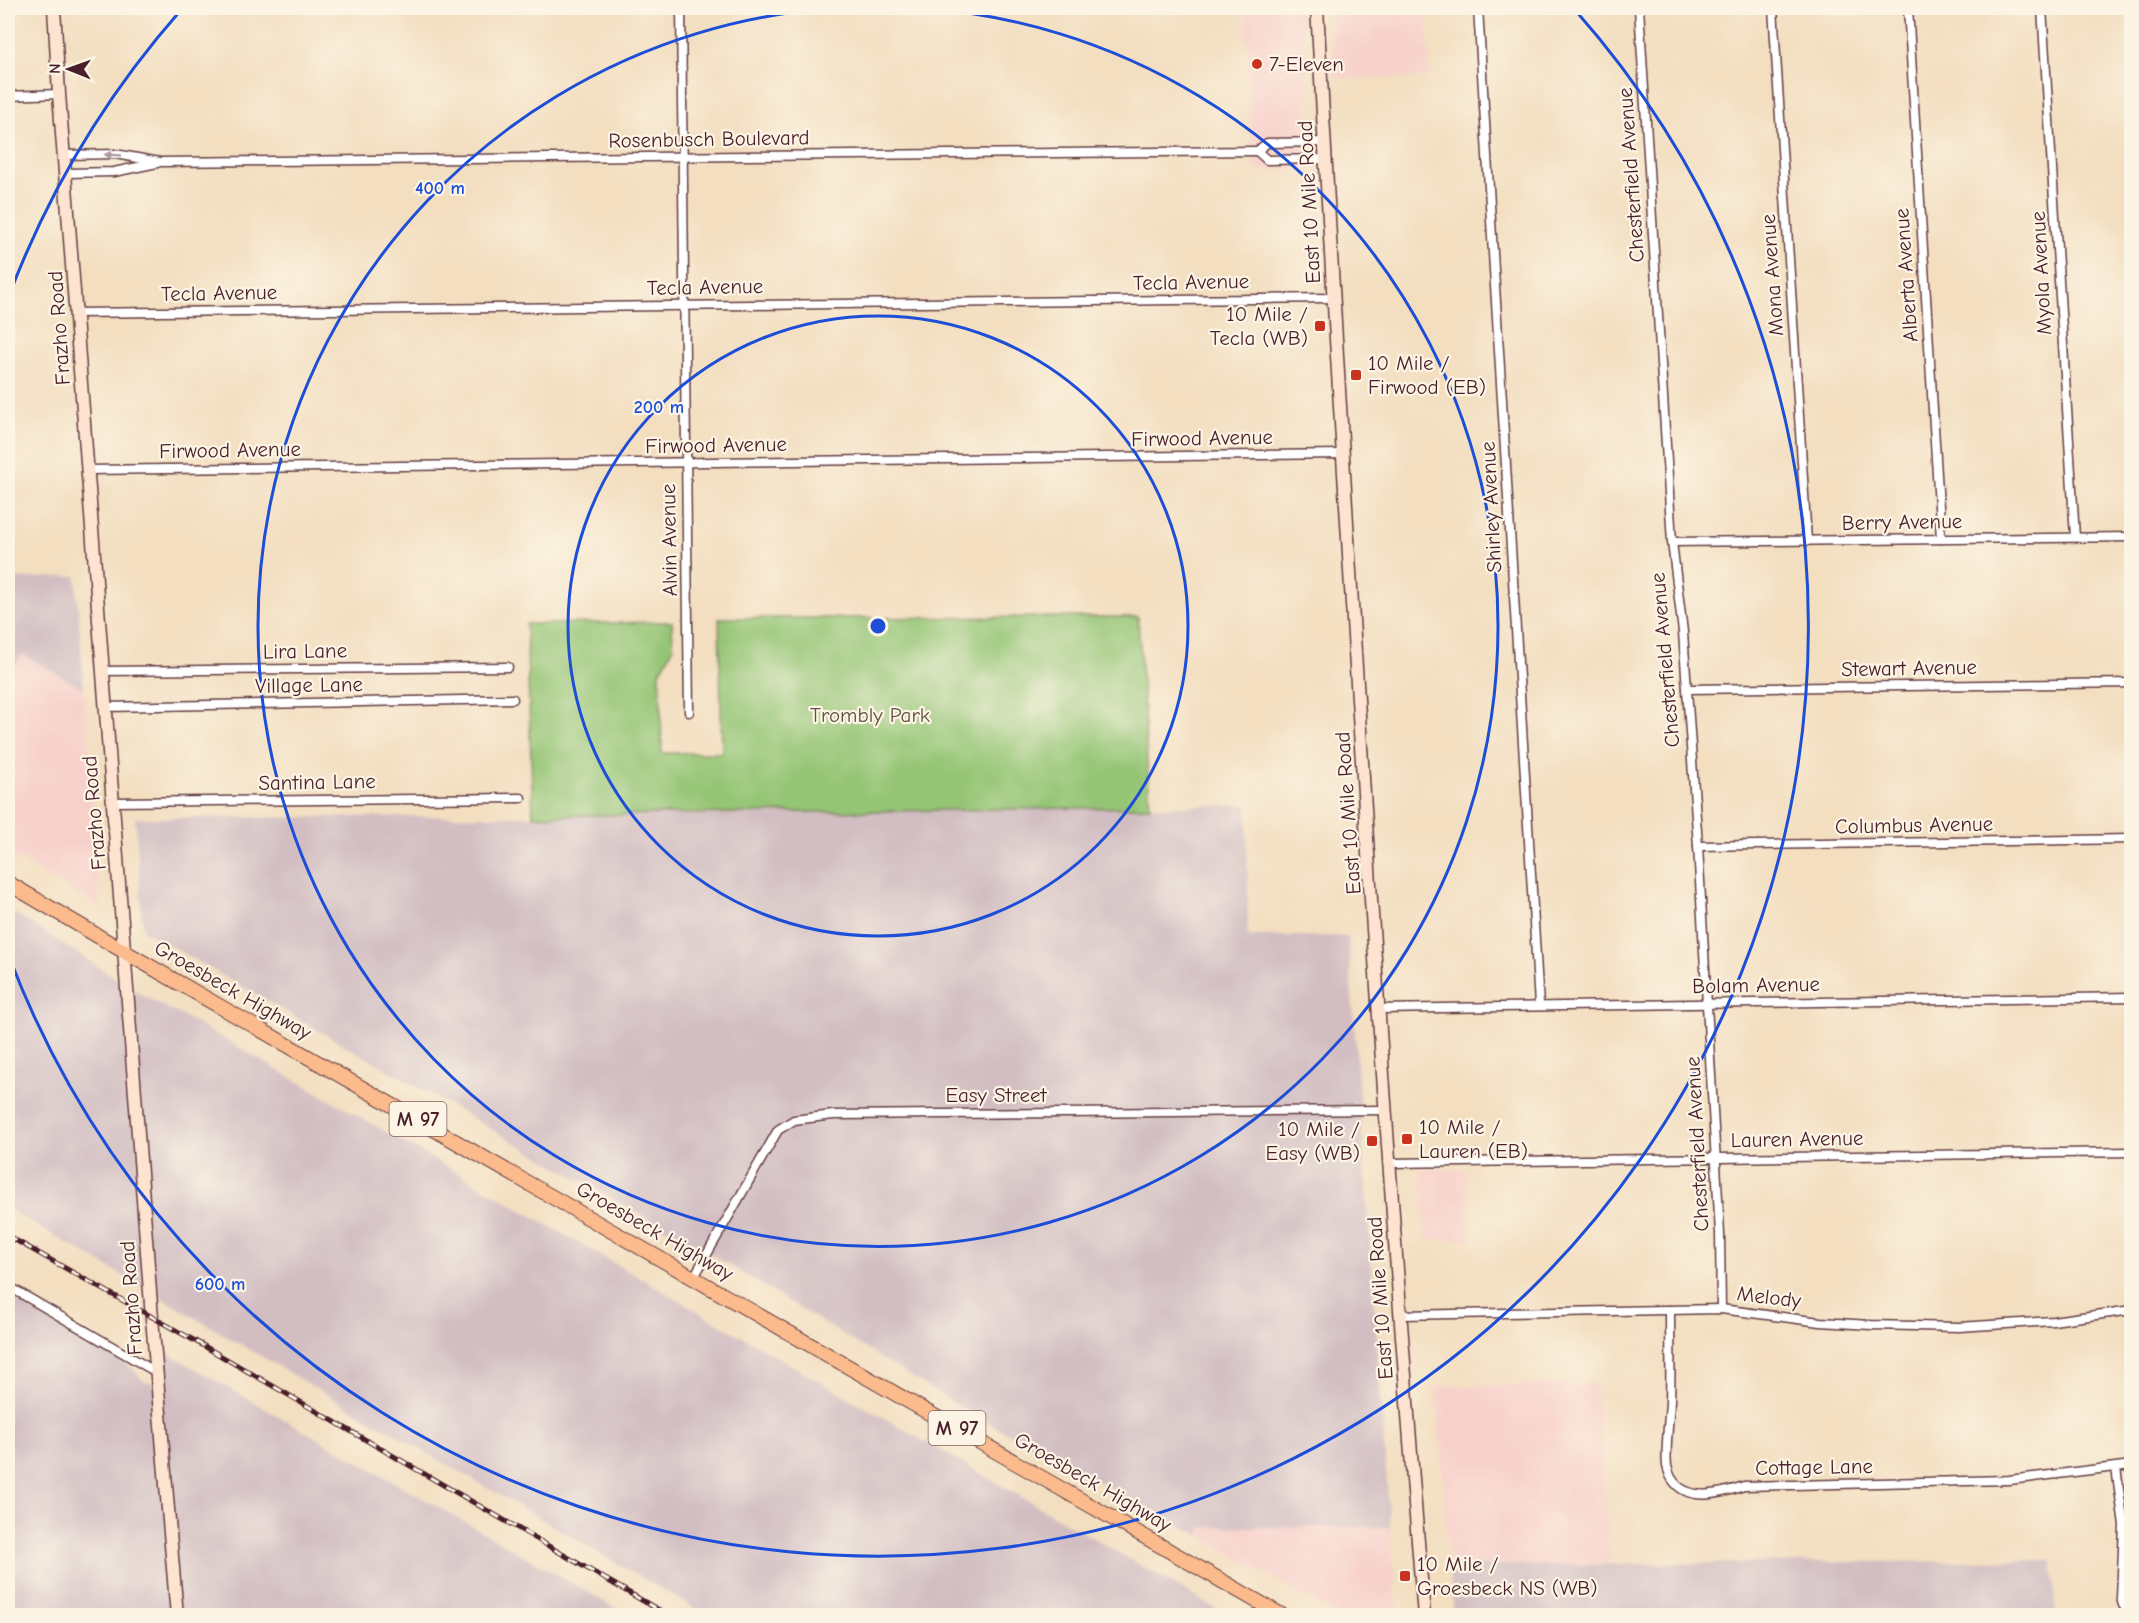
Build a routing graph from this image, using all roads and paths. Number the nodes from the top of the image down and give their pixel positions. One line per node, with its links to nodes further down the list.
1 (54, 8): 9 (street, Frazho Road)
2 (681, 8): 14 (street, Alvin Avenue)
3 (1317, 8): 11 (street, East 10 Mile Road)
4 (1478, 8): 44 (street, Shirley Avenue)
5 (1639, 8): 28 (street, Chesterfield Avenue)
6 (1773, 8): 27 (street, Mona Avenue)
7 (1908, 8): 26 (street, Alberta Avenue)
8 (2042, 8): 24 (street, Myola Avenue)
9 (59, 94): 10 (street); 13 (street, Frazho Road)
10 (8, 96)
11 (1325, 142): 12 (street, Rosenbusch Boulevard); 15 (street, East 10 Mile Road)
12 (1257, 151): 14 (street, Rosenbusch Boulevard); 15 (street, Rosenbusch Boulevard)
13 (64, 155): 16 (street, Rosenbusch Boulevard, one-way to 13); 17 (street, Frazho Road)
14 (682, 157): 16 (street, Rosenbusch Boulevard); 19 (street, Alvin Avenue)
15 (1325, 159): 18 (street, East 10 Mile Road)
16 (160, 162): 17 (street, Rosenbusch Boulevard)
17 (66, 173): 20 (street, Frazho Road)
18 (1334, 298): 19 (street, Tecla Avenue); 21 (street, East 10 Mile Road)
19 (685, 305): 20 (street, Tecla Avenue); 22 (street, Alvin Avenue)
20 (77, 313): 23 (street, Frazho Road)
21 (1343, 454): 22 (street, Firwood Avenue); 45 (street, East 10 Mile Road)
22 (687, 464): 23 (street, Firwood Avenue); 35 (street, Alvin Avenue)
23 (89, 470): 30 (street, Frazho Road)
24 (2075, 537): 25 (street, Berry Avenue); 26 (street, Berry Avenue)
25 (2132, 537)
26 (1941, 539): 27 (street, Berry Avenue)
27 (1807, 541): 28 (street, Berry Avenue)
28 (1672, 542): 32 (street, Chesterfield Avenue)
29 (508, 667): 30 (street, Lira Lane)
30 (103, 671): 34 (street, Frazho Road)
31 (2132, 682): 32 (street, Stewart Avenue)
32 (1687, 689): 39 (street, Chesterfield Avenue)
33 (513, 699): 34 (street, Village Lane)
34 (105, 707): 37 (street, Frazho Road)
35 (689, 712)
36 (521, 798): 37 (street, Santina Lane)
37 (113, 802): 41 (street, Frazho Road)
38 (2132, 839): 39 (street, Columbus Avenue)
39 (1698, 846): 43 (street, Chesterfield Avenue)
40 (8, 883): 41 (main road, Groesbeck Highway / M 97)
41 (125, 952): 50 (main road, Groesbeck Highway / M 97); 56 (street, Frazho Road)
42 (2132, 997): 43 (street, Bolam Avenue)
43 (1707, 1004): 44 (street, Bolam Avenue); 48 (street, Chesterfield Avenue)
44 (1539, 1005): 45 (street, Bolam Avenue)
45 (1380, 1009): 46 (street, East 10 Mile Road)
46 (1386, 1110): 49 (street, East 10 Mile Road); 50 (street, Easy Street)
47 (2132, 1152): 48 (street, Lauren Avenue)
48 (1715, 1159): 49 (street, Lauren Avenue); 52 (street, Chesterfield Avenue)
49 (1390, 1163): 55 (street, East 10 Mile Road)
50 (694, 1277): 60 (main road, Groesbeck Highway / M 97)
51 (8, 1286): 56 (street)
52 (1721, 1309): 53 (street, Melody); 54 (street, Melody)
53 (1670, 1310): 55 (street, Melody); 58 (street, Cottage Lane)
54 (2132, 1310)
55 (1401, 1315): 61 (street, East 10 Mile Road)
56 (156, 1372): 59 (street, Frazho Road)
57 (2132, 1465): 58 (street, Cottage Lane)
58 (2116, 1467): 62 (street)
59 (177, 1616)
60 (1282, 1616)
61 (1424, 1616)
62 (2131, 1616)

